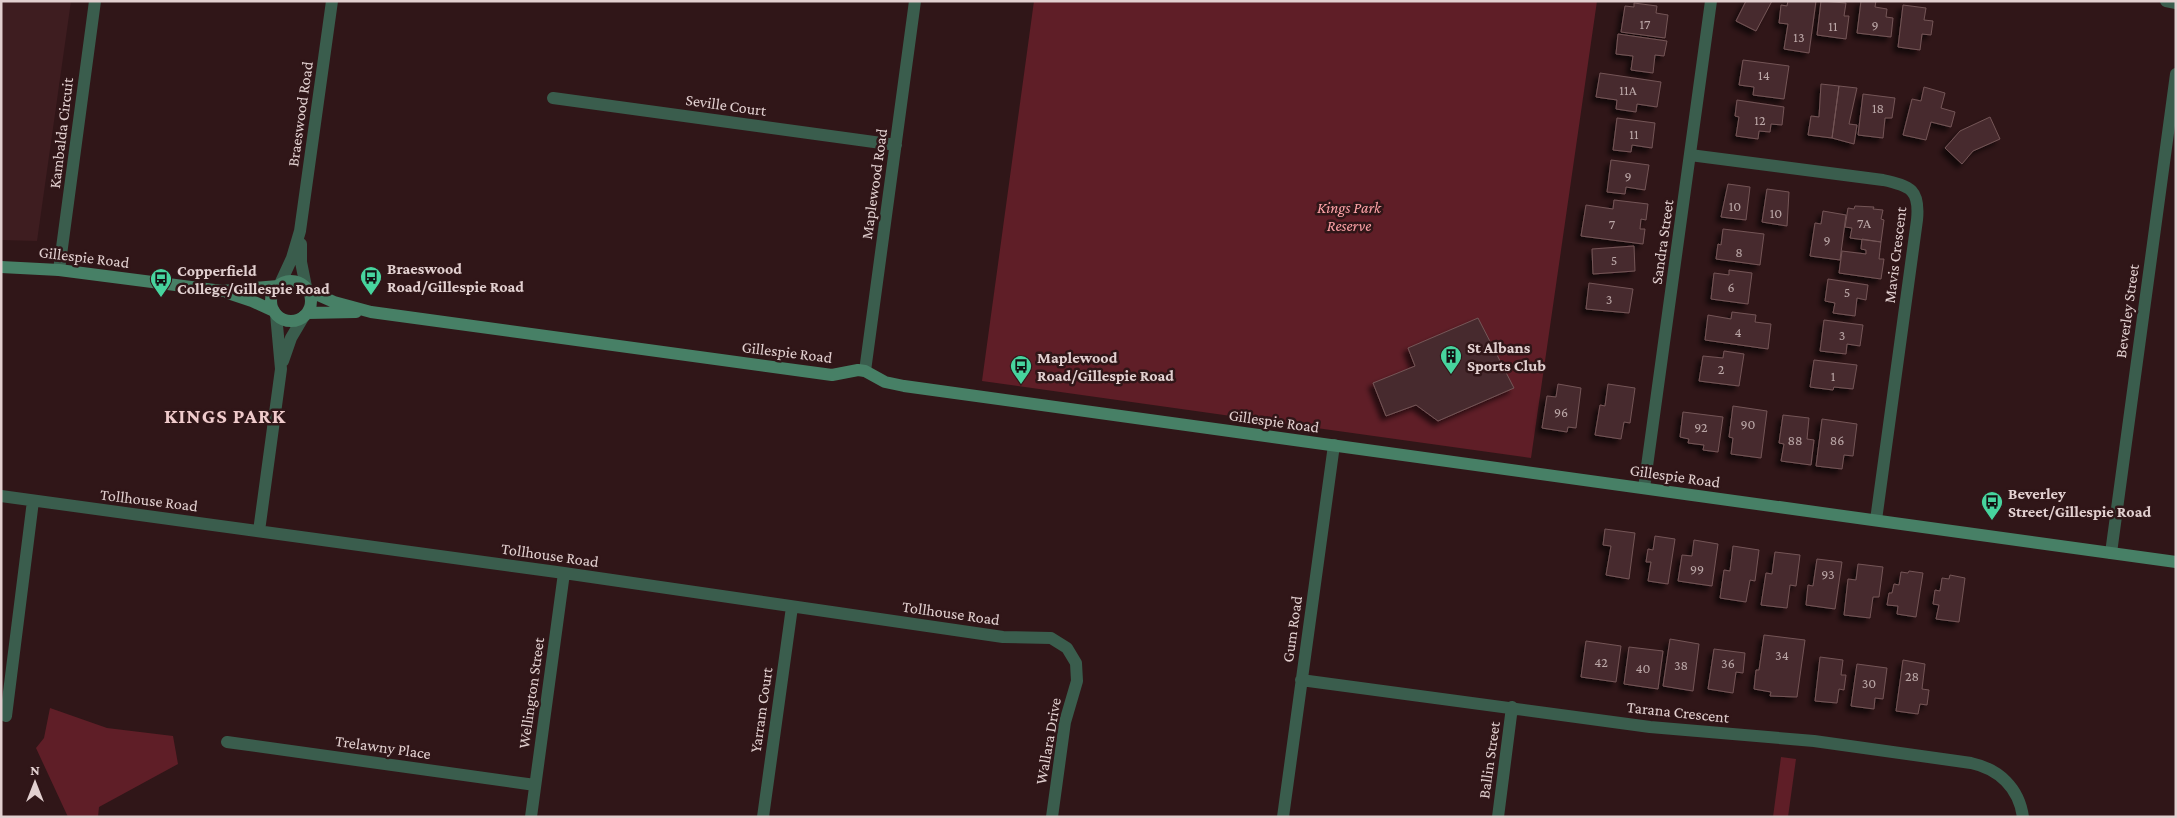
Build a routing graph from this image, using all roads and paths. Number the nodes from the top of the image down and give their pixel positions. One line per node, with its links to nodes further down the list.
1 (95, 1): 13 (street, Kambalda Circuit)
2 (332, 1): 11 (street, Braeswood Road)
3 (916, 1): 9 (street, Maplewood Road)
4 (1711, 1): 10 (street, Sandra Street)
5 (2166, 1): 6 (street)
6 (2176, 2)
7 (2176, 74): 28 (street, Beverley Street)
8 (553, 98): 9 (street, Seville Court)
9 (896, 145): 21 (street, Maplewood Road)
10 (1690, 155): 23 (street, Sandra Street); 26 (street, Mavis Crescent)
11 (300, 231): 14 (street, Braeswood Road); 15 (street, Braeswood Road)
12 (1, 267): 13 (street, Gillespie Road)
13 (59, 270): 16 (street, Gillespie Road)
14 (279, 285): 15 (street); 16 (street, Gillespie Road); 17 (street)
15 (308, 289): 18 (street, Gillespie Road); 19 (street)
16 (222, 291): 17 (street, Gillespie Road)
17 (275, 312): 19 (street); 20 (street)
18 (371, 312): 19 (street, Gillespie Road); 21 (street, Gillespie Road)
19 (306, 314): 20 (street)
20 (281, 369): 27 (street)
21 (865, 371): 22 (street, Gillespie Road)
22 (1334, 446): 23 (street, Gillespie Road); 33 (street, Gum Road)
23 (1644, 488): 26 (street, Gillespie Road)
24 (1, 496): 25 (street, Tollhouse Road)
25 (33, 501): 27 (street, Tollhouse Road); 35 (street)
26 (1876, 520): 28 (street, Gillespie Road)
27 (259, 530): 30 (street, Tollhouse Road)
28 (2111, 553): 29 (street, Gillespie Road)
29 (2176, 562)
30 (564, 573): 31 (street, Tollhouse Road); 37 (street, Wellington Street)
31 (792, 607): 32 (street, Tollhouse Road); 39 (street, Yarram Court)
32 (1077, 670): 40 (street, Wallara Drive)
33 (1302, 680): 34 (street, Tarana Crescent); 41 (street, Gum Road)
34 (1512, 707): 42 (street, Ballin Street); 43 (street, Tarana Crescent)
35 (6, 716)
36 (227, 742): 37 (street, Trelawny Place)
37 (535, 785): 38 (street, Wellington Street)
38 (531, 817)
39 (763, 817)
40 (1052, 817)
41 (1283, 817)
42 (1498, 817)
43 (2023, 817)

